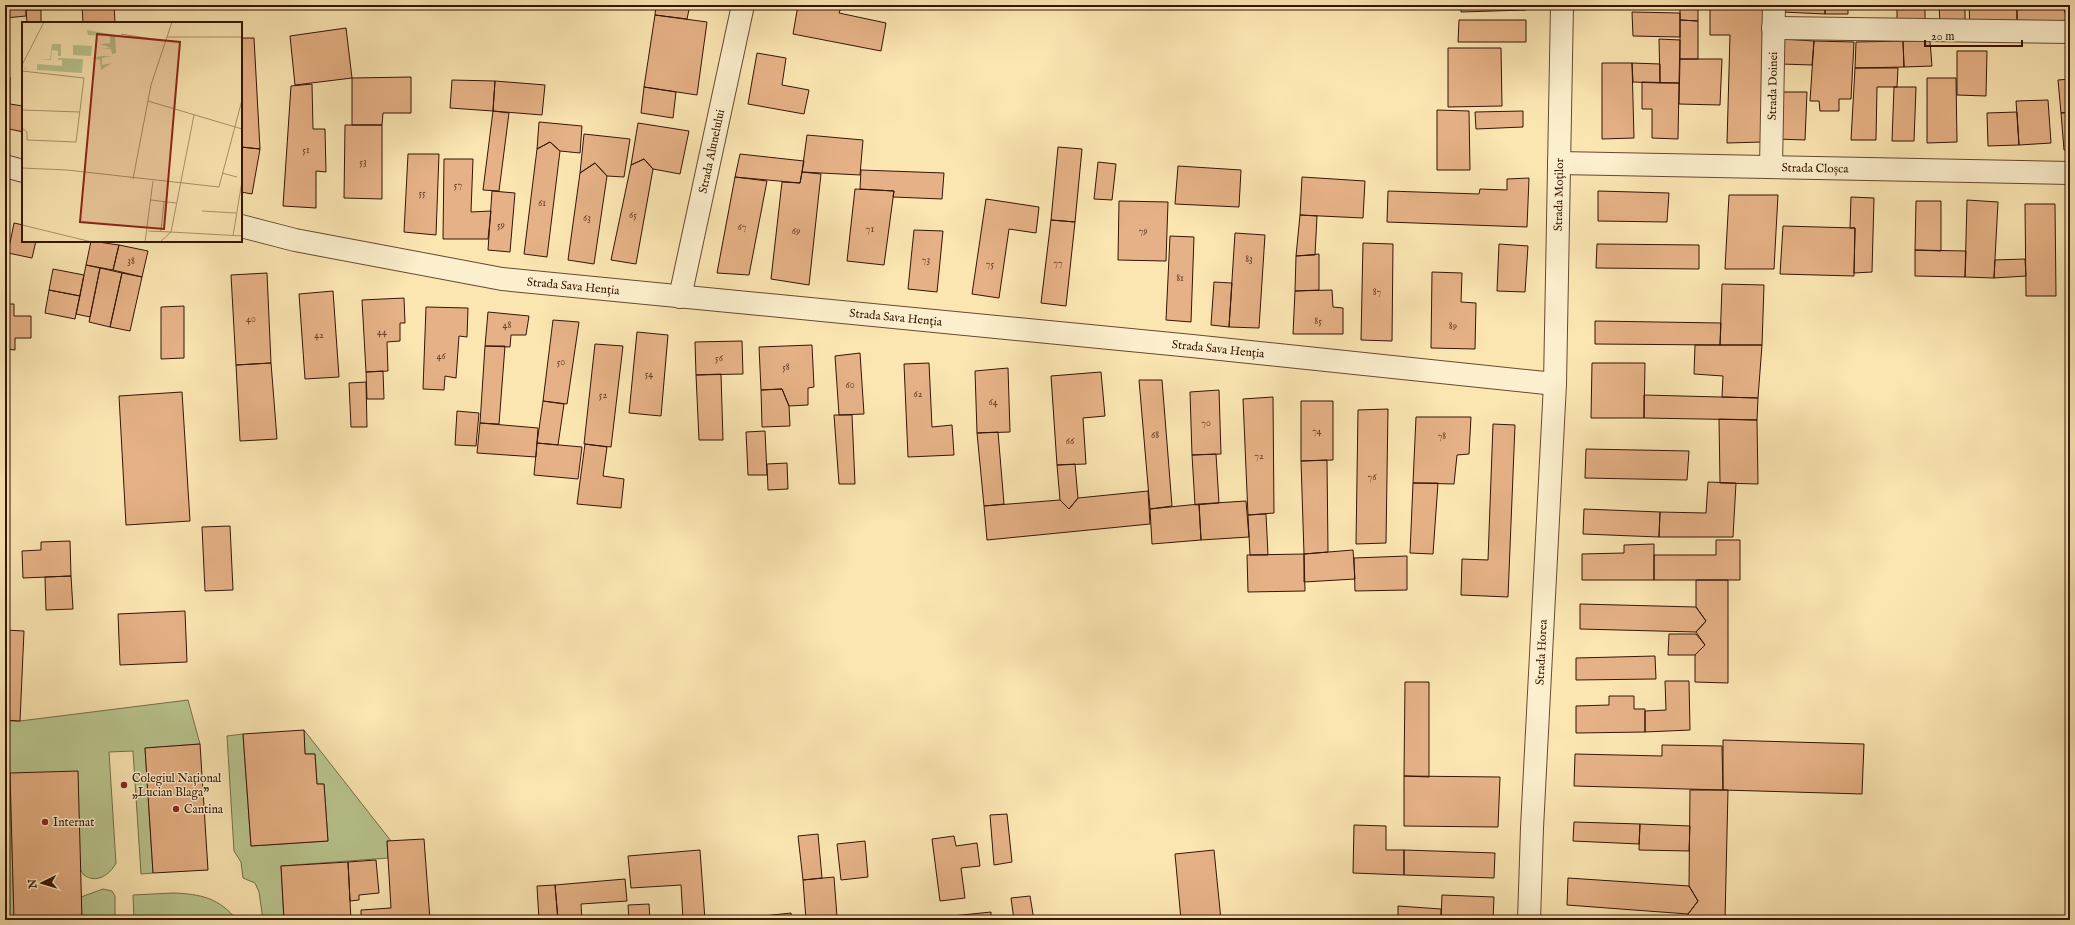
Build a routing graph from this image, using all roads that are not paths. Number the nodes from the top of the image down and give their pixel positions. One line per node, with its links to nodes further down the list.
1 (743, 5): 12 (street, Strada Alunelului)
2 (1562, 5): 6 (street, Strada Moților)
3 (1774, 5): 4 (street, Strada Doinei)
4 (1773, 28): 5 (street); 8 (street, Strada Doinei)
5 (2070, 32)
6 (1560, 163): 8 (street, Strada Cloșca); 13 (street, Strada Moților)
7 (5, 166): 9 (street)
8 (1771, 167): 10 (street, Strada Cloșca)
9 (22, 171)
10 (2070, 173)
11 (242, 226): 12 (street, Strada Sava Henția)
12 (680, 297): 13 (street, Strada Sava Henția)
13 (1555, 384): 14 (street, Strada Horea)
14 (1528, 920)

